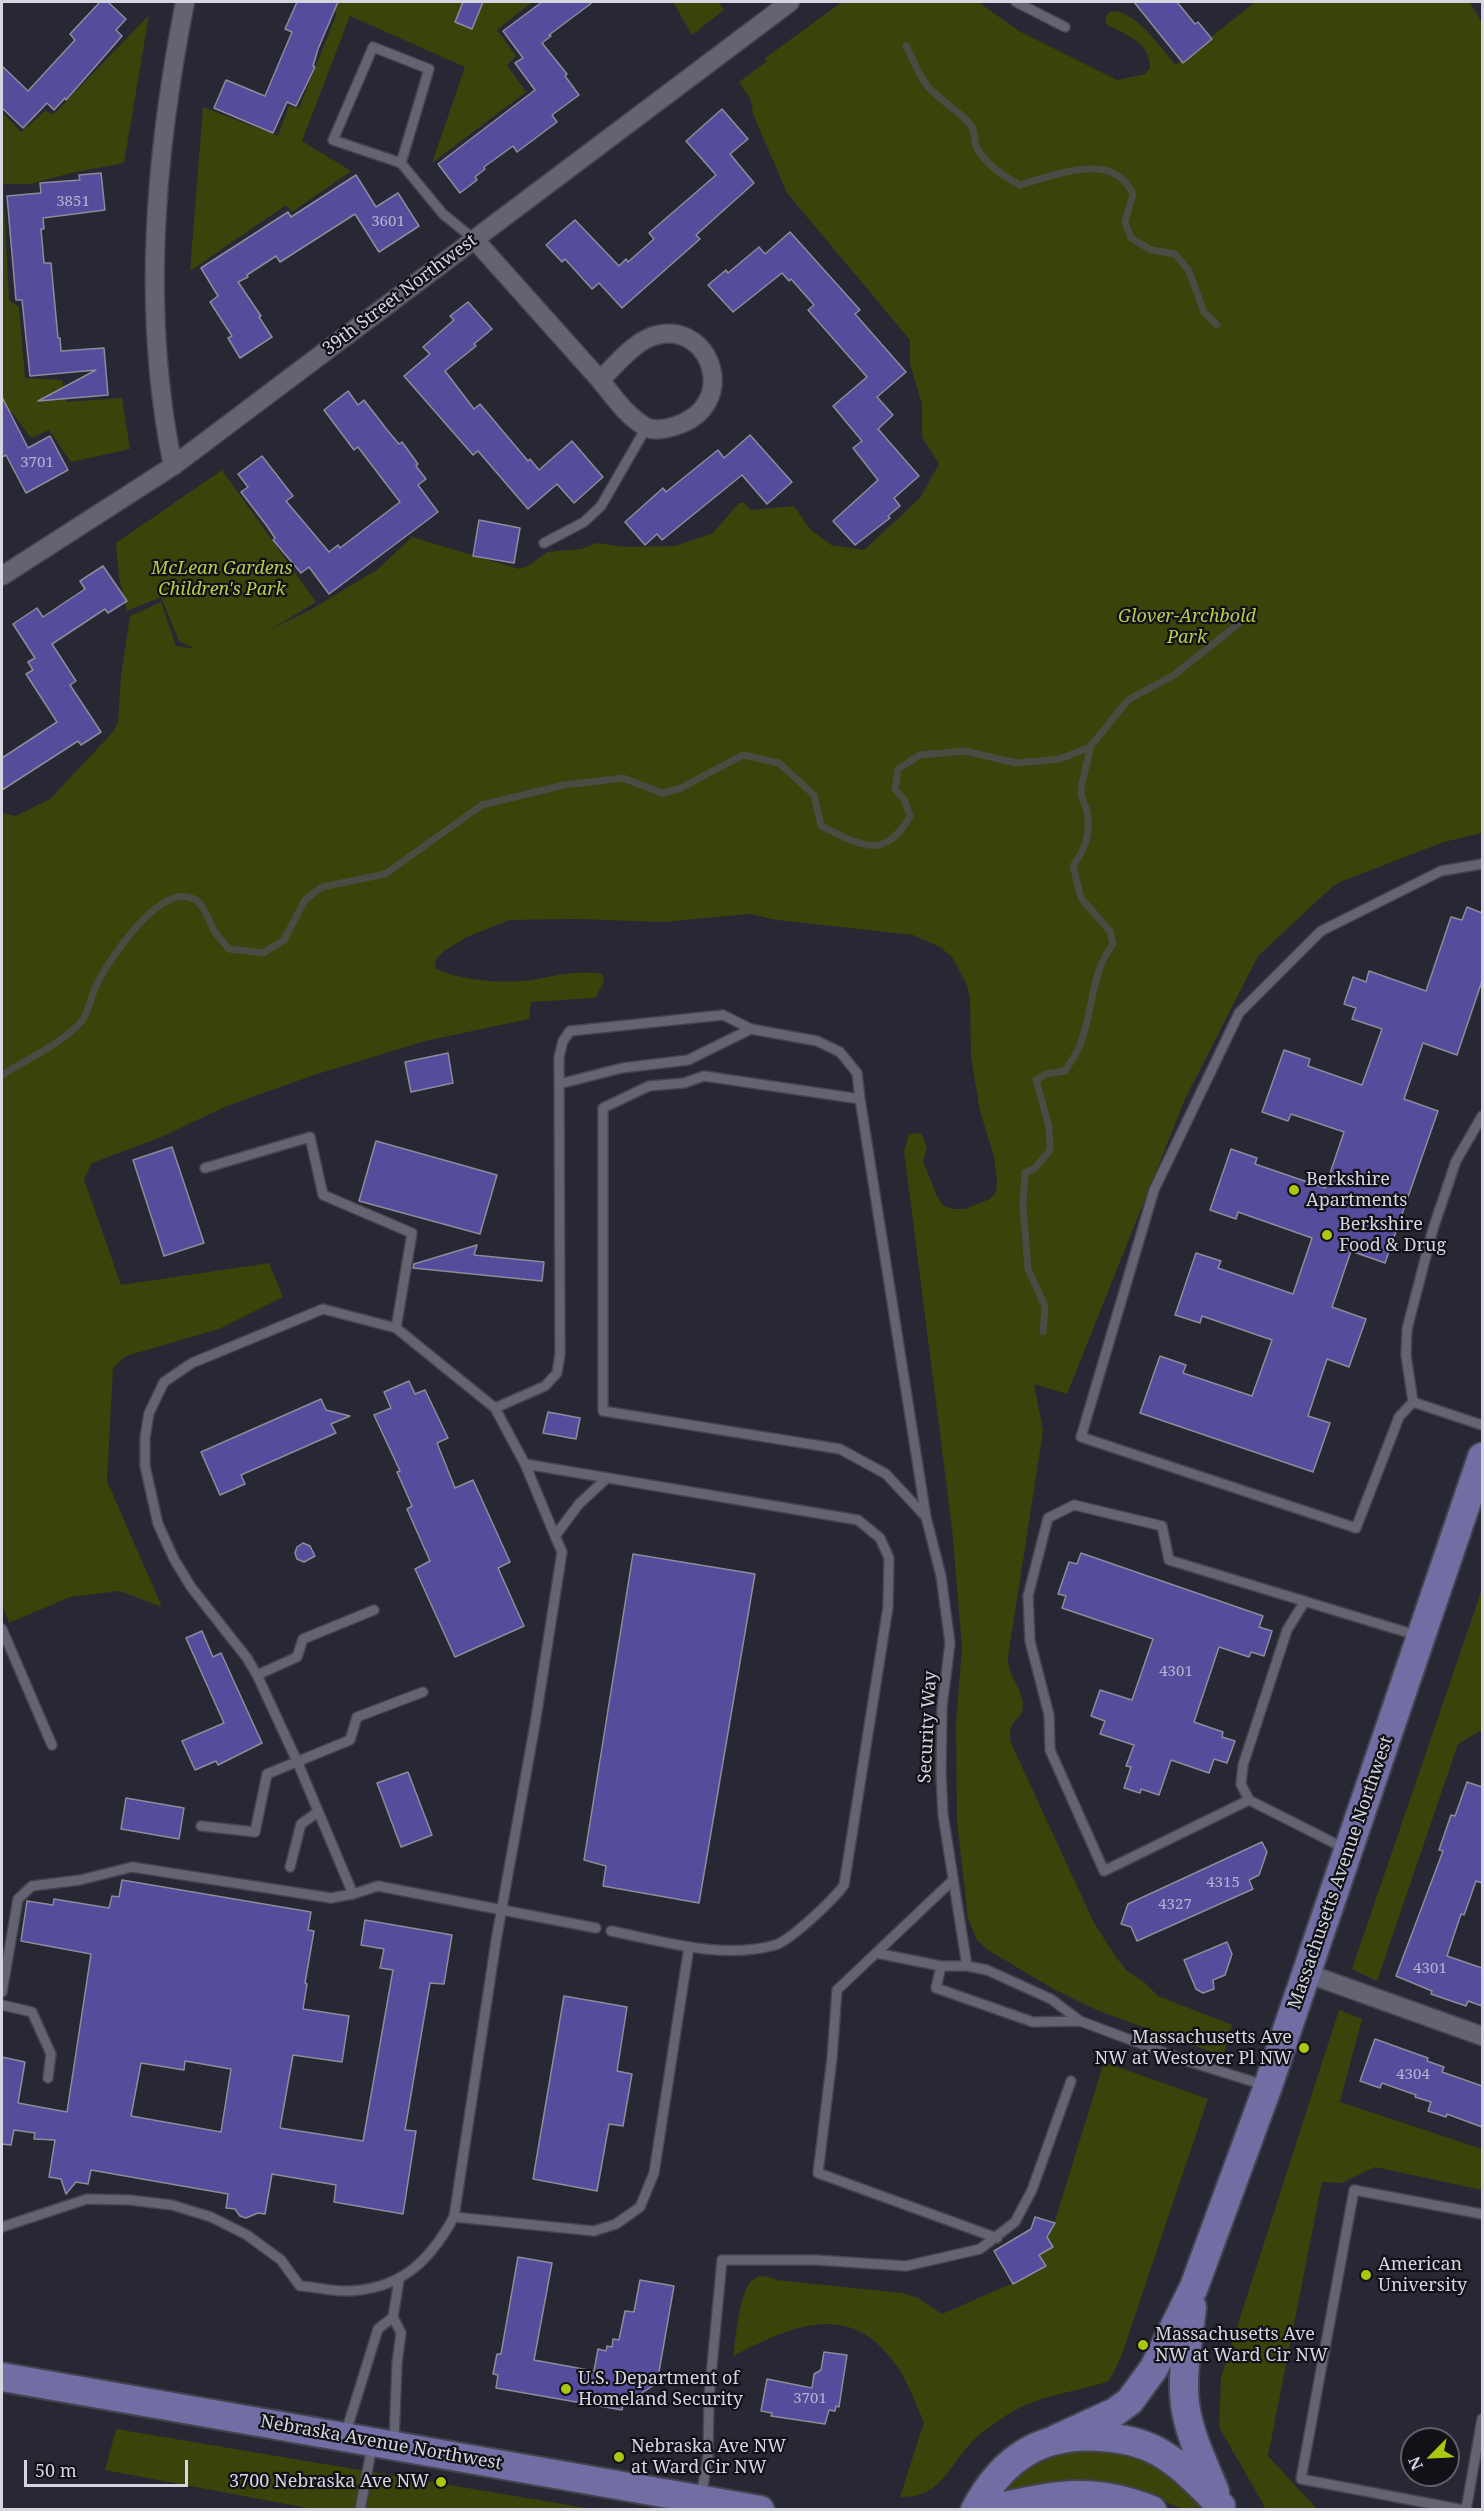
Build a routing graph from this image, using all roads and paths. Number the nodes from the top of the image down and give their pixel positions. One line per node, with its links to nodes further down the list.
1 (185, 2): 9 (street)
2 (790, 2): 6 (street, 39th Street Northwest)
3 (1016, 2): 4 (lane)
4 (1065, 27)
5 (401, 163): 5 (lane); 6 (lane)
6 (475, 240): 7 (street); 9 (street, 39th Street Northwest)
7 (600, 380): 8 (street); 8 (street)
8 (646, 428): 10 (lane)
9 (173, 466): 11 (street, 39th Street Northwest)
10 (544, 543)
11 (2, 576)
12 (1482, 864): 19 (lane)
13 (751, 1029): 14 (lane); 14 (lane); 15 (lane)
14 (559, 1084): 20 (lane)
15 (860, 1100): 25 (lane); 25 (lane, Security Way)
16 (1482, 1116): 19 (lane)
17 (205, 1168): 18 (lane)
18 (396, 1328): 20 (lane); 31 (lane)
19 (1413, 1402): 21 (lane)
20 (495, 1408): 23 (lane)
21 (1482, 1425)
22 (1482, 1457): 30 (main road, Massachusetts Avenue Northwest)
23 (525, 1464): 24 (lane); 26 (lane)
24 (607, 1478): 26 (lane); 45 (lane)
25 (926, 1517): 40 (lane, Security Way)
26 (555, 1536): 42 (lane)
27 (1305, 1601): 30 (lane); 35 (lane); 35 (lane)
28 (374, 1610): 31 (lane)
29 (2, 1629): 33 (lane)
30 (1421, 1636): 38 (main road, Massachusetts Avenue Northwest)
31 (257, 1675): 34 (lane)
32 (423, 1692): 34 (lane)
33 (52, 1745)
34 (297, 1761): 36 (lane); 37 (lane)
35 (1249, 1800): 38 (lane)
36 (318, 1812): 39 (lane); 41 (lane)
37 (201, 1826)
38 (1348, 1850): 49 (main road, Massachusetts Avenue Northwest)
39 (290, 1867)
40 (953, 1880): 46 (lane); 48 (lane, Security Way)
41 (352, 1894): 42 (lane); 50 (lane)
42 (501, 1910): 43 (lane); 58 (lane)
43 (596, 1928)
44 (611, 1931): 45 (lane)
45 (689, 1947): 58 (lane)
46 (876, 1953): 47 (lane); 60 (lane)
47 (941, 1966): 48 (lane); 52 (lane)
48 (967, 1966): 52 (lane)
49 (1306, 1973): 53 (street); 56 (main road, Massachusetts Avenue Northwest)
50 (2, 1992)
51 (2, 2006): 54 (lane)
52 (1080, 2021): 56 (lane)
53 (1482, 2036)
54 (48, 2078)
55 (1071, 2081): 60 (lane)
56 (1268, 2086): 62 (main road, Massachusetts Avenue Northwest)
57 (1482, 2214): 76 (lane)
58 (454, 2217): 61 (lane)
59 (2, 2227): 61 (lane)
60 (997, 2238): 69 (lane)
61 (399, 2280): 63 (lane)
62 (1194, 2287): 67 (main road, Massachusetts Avenue Northwest); 70 (main road, Massachusetts Avenue Northwest)
63 (393, 2317): 66 (lane); 68 (lane)
64 (2, 2377): 66 (main road, Nebraska Avenue Northwest)
65 (1482, 2419): 76 (lane)
66 (344, 2436): 68 (main road, Nebraska Avenue Northwest)
67 (1056, 2439): 70 (main road); 73 (main road, Massachusetts Avenue Northwest)
68 (383, 2443): 69 (main road, Nebraska Avenue Northwest); 71 (lane)
69 (701, 2500): 72 (main road, Nebraska Avenue Northwest)
70 (1222, 2508)
71 (360, 2510)
72 (760, 2510)
73 (975, 2510)
74 (986, 2510): 75 (main road)
75 (1152, 2510)
76 (1465, 2510)

